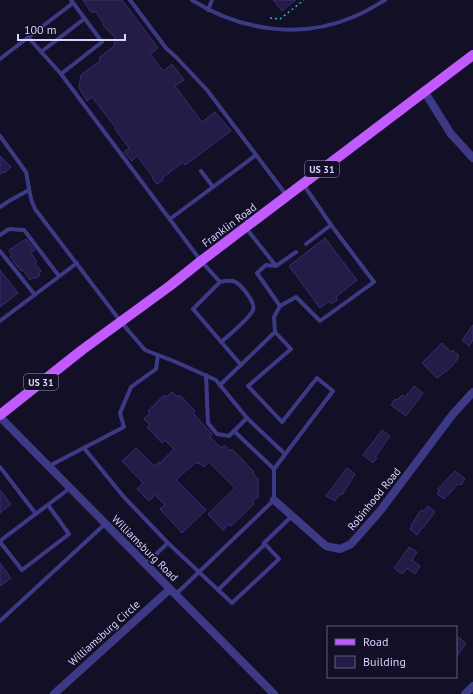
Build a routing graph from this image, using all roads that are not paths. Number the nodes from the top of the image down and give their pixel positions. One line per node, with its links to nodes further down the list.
1 (130, 0): 15 (lane)
2 (192, 0): 6 (lane)
3 (212, 0): 6 (lane)
4 (385, 0): 6 (lane)
5 (72, 1): 7 (lane); 8 (lane)
6 (208, 10)
7 (84, 19): 9 (lane); 12 (lane)
8 (28, 37): 9 (lane); 11 (lane)
9 (41, 52): 12 (lane)
10 (473, 55): 13 (main road, Franklin Road / US 31)
11 (0, 58)
12 (61, 74): 23 (lane)
13 (424, 91): 16 (street); 18 (main road, Franklin Road / US 31)
14 (0, 136): 20 (lane)
15 (256, 154): 19 (lane); 21 (lane)
16 (473, 158)
17 (201, 171): 19 (lane)
18 (303, 184): 21 (main road, Franklin Road / US 31); 24 (lane)
19 (213, 187): 23 (lane)
20 (29, 190): 22 (lane); 31 (lane)
21 (287, 196): 25 (main road, Franklin Road / US 31)
22 (0, 207)
23 (170, 219): 30 (lane)
24 (331, 225): 27 (lane); 36 (lane)
25 (246, 227): 30 (main road, Franklin Road / US 31); 32 (lane)
26 (0, 235): 33 (lane)
27 (306, 244)
28 (0, 251): 35 (lane)
29 (296, 252): 32 (lane)
30 (201, 261): 34 (lane); 38 (main road, Franklin Road / US 31)
31 (77, 263): 33 (lane); 38 (lane)
32 (276, 266): 36 (lane)
33 (59, 276): 35 (lane)
34 (220, 282): 40 (lane); 40 (lane)
35 (34, 294): 37 (lane)
36 (280, 306): 39 (lane)
37 (0, 320)
38 (121, 322): 41 (lane); 46 (main road, Franklin Road / US 31)
39 (275, 332): 42 (lane); 50 (lane)
40 (221, 342): 42 (lane)
41 (158, 355): 43 (lane); 49 (lane)
42 (241, 364): 44 (lane)
43 (206, 376): 44 (lane); 48 (lane)
44 (220, 384): 47 (lane)
45 (473, 392): 58 (street, Robinhood Road)
46 (0, 416): 51 (street, Williamsburg Road)
47 (247, 418): 48 (lane); 50 (lane)
48 (234, 431): 53 (lane)
49 (84, 448): 51 (lane); 61 (lane)
50 (285, 454): 53 (lane)
51 (49, 466): 54 (street, Williamsburg Road)
52 (0, 467): 57 (lane)
53 (274, 469): 55 (lane)
54 (70, 488): 56 (lane); 59 (street, Williamsburg Road)
55 (274, 500): 58 (street, Robinhood Road); 64 (lane)
56 (48, 505): 57 (lane); 60 (lane)
57 (36, 514): 60 (lane)
58 (292, 516): 62 (lane)
59 (105, 524): 63 (street, Williamsburg Road); 67 (lane)
60 (0, 541)
61 (168, 543): 63 (lane); 64 (lane)
62 (265, 544): 65 (lane); 65 (lane)
63 (145, 564): 66 (street, Williamsburg Road)
64 (199, 572): 65 (lane); 66 (lane)
65 (218, 590)
66 (172, 592): 69 (street, Williamsburg Circle); 70 (street, Williamsburg Road)
67 (0, 621)
68 (473, 686): 71 (street)
69 (54, 694)
70 (274, 694)
71 (465, 694)

